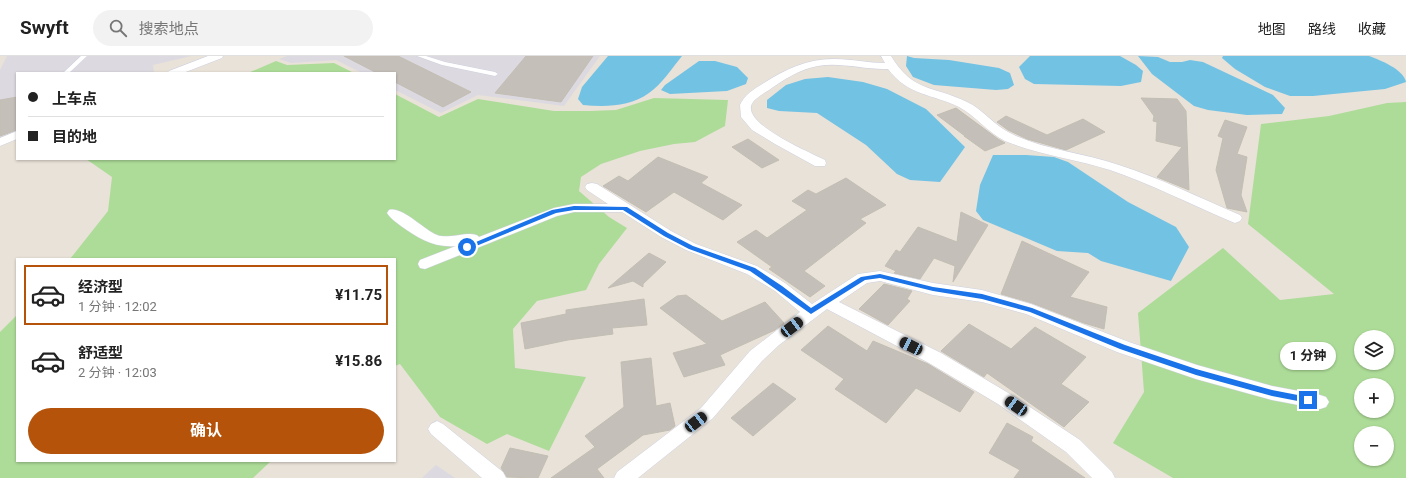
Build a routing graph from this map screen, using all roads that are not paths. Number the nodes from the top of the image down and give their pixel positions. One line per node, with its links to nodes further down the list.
1 (84, 56): 5 (lane)
2 (218, 56): 6 (street)
3 (420, 56): 7 (lane)
4 (888, 61): 10 (street); 14 (street)
5 (67, 72)
6 (176, 72)
7 (495, 74)
8 (16, 135): 9 (street)
9 (0, 142)
10 (820, 163)
11 (592, 187): 12 (street)
12 (625, 208): 15 (street); 18 (street)
13 (394, 213): 15 (street)
14 (1235, 218)
15 (509, 230): 16 (street)
16 (425, 264)
17 (826, 302): 18 (street); 19 (street); 23 (street)
18 (811, 312): 22 (street)
19 (1320, 402)
20 (437, 429): 21 (street)
21 (496, 478)
22 (624, 478)
23 (1105, 478)

